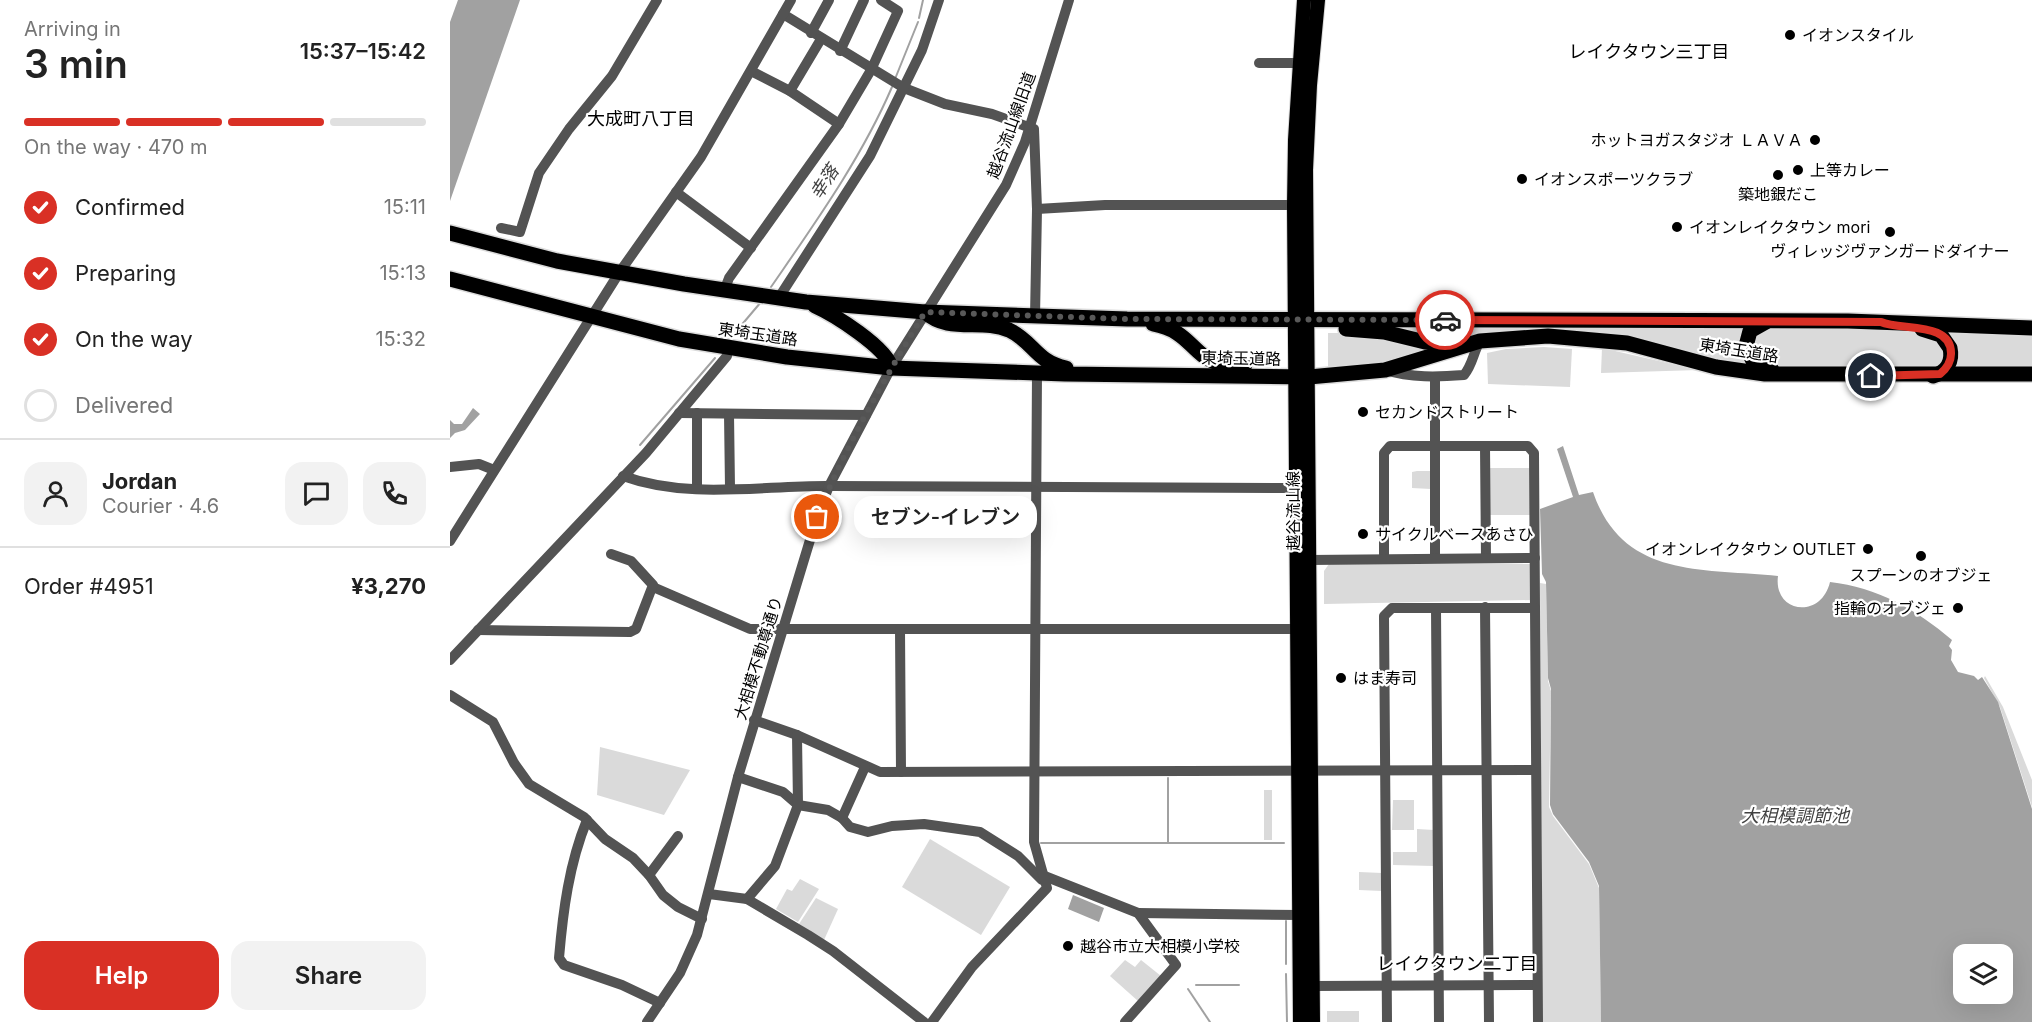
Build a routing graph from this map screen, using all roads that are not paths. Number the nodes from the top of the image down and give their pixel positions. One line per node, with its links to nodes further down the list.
1 (657, 0): 25 (street)
2 (791, 0): 10 (street)
3 (829, 0): 11 (street)
4 (864, 0): 13 (street)
5 (881, 0): 16 (street)
6 (939, 0): 18 (street)
7 (1069, 0): 21 (street, 越谷流山線旧道)
8 (1305, 0): 15 (main road, 越谷流山線)
9 (1318, 0): 38 (main road, 越谷流山線)
10 (783, 14): 11 (street); 17 (street)
11 (811, 33): 12 (street)
12 (821, 39): 13 (street); 19 (street)
13 (840, 51): 16 (street)
14 (1259, 63): 15 (street)
15 (1300, 63): 23 (main road, 越谷流山線)
16 (871, 70): 18 (street); 20 (street)
17 (751, 71): 19 (street); 22 (street)
18 (904, 88): 21 (street); 31 (street)
19 (790, 91): 20 (street)
20 (839, 124): 27 (street)
21 (1030, 126): 24 (street); 33 (street, 越谷流山線旧道)
22 (676, 192): 27 (street); 28 (street)
23 (1294, 205): 24 (street); 38 (main road, 越谷流山線)
24 (1037, 209): 34 (street)
25 (501, 228)
26 (450, 233): 28 (highway, 東埼玉道路)
27 (752, 248): 30 (street)
28 (619, 273): 30 (highway, 東埼玉道路); 35 (street)
29 (455, 281): 35 (highway, 東埼玉道路)
30 (724, 291): 31 (highway, 東埼玉道路)
31 (778, 299): 32 (highway, 東埼玉道路)
32 (807, 302): 33 (highway, 東埼玉道路); 43 (highway)
33 (925, 312): 34 (highway, 東埼玉道路); 43 (street, 大相模不動尊通り); 46 (highway)
34 (1035, 317): 36 (highway, 東埼玉道路)
35 (591, 318): 42 (highway, 東埼玉道路); 59 (street)
36 (1127, 319): 38 (highway, 東埼玉道路); 47 (highway)
37 (1768, 321): 38 (highway, 東埼玉道路); 39 (highway, 東埼玉道路); 49 (highway)
38 (1303, 322): 41 (highway); 47 (main road, 越谷流山線)
39 (1881, 322): 40 (highway, 東埼玉道路); 50 (highway)
40 (2030, 329)
41 (1480, 341): 44 (highway, 東埼玉道路); 49 (highway, 東埼玉道路); 51 (street)
42 (728, 348): 43 (highway, 東埼玉道路); 52 (street)
43 (891, 368): 45 (highway, 東埼玉道路); 55 (street, 大相模不動尊通り)
44 (1385, 370): 47 (highway, 東埼玉道路); 51 (street)
45 (1037, 373): 46 (highway, 東埼玉道路); 64 (street)
46 (1101, 374): 47 (highway, 東埼玉道路)
47 (1300, 374): 65 (main road, 越谷流山線); 72 (main road, 越谷流山線)
48 (2032, 374): 50 (highway, 東埼玉道路)
49 (1813, 376): 50 (highway, 東埼玉道路)
50 (1933, 376)
51 (1435, 377): 56 (street)
52 (679, 413): 53 (street); 60 (street)
53 (697, 413): 54 (street); 62 (street)
54 (729, 414): 55 (street); 63 (street)
55 (866, 415): 61 (street, 大相模不動尊通り)
56 (1435, 446): 57 (street); 68 (street); 71 (street)
57 (1485, 446): 69 (street); 70 (street)
58 (450, 467): 59 (street)
59 (494, 470): 66 (street)
60 (623, 476): 62 (street); 81 (street)
61 (829, 486): 63 (street); 64 (street); 77 (street, 大相模不動尊通り)
62 (697, 488): 63 (street)
63 (730, 488)
64 (1035, 488): 65 (street); 79 (street)
65 (1296, 488): 80 (main road, 越谷流山線)
66 (450, 541)
67 (611, 554): 73 (street)
68 (1435, 558): 69 (street); 71 (street)
69 (1485, 558): 70 (street)
70 (1535, 558): 76 (street)
71 (1384, 559): 72 (street)
72 (1309, 560): 90 (main road, 越谷流山線)
73 (653, 586): 77 (street); 81 (street)
74 (1485, 607): 75 (street); 76 (street); 93 (street)
75 (1436, 608): 91 (street); 92 (street)
76 (1535, 608): 87 (street)
77 (783, 628): 78 (street); 84 (street, 大相模不動尊通り)
78 (900, 629): 79 (street); 88 (street)
79 (1035, 629): 80 (street); 89 (street)
80 (1296, 629): 90 (main road, 越谷流山線)
81 (478, 630): 82 (street)
82 (450, 660)
83 (450, 695): 97 (street)
84 (754, 720): 85 (street); 94 (street, 大相模不動尊通り)
85 (797, 735): 86 (street); 95 (street)
86 (865, 767): 88 (street); 96 (street)
87 (1535, 770): 93 (street); 107 (street)
88 (901, 772): 89 (street)
89 (1035, 772): 90 (street); 100 (street)
90 (1304, 772): 91 (street); 104 (main road, 越谷流山線); 108 (main road, 越谷流山線)
91 (1385, 772): 92 (street); 109 (street)
92 (1437, 772): 93 (street); 110 (street)
93 (1486, 772): 106 (street)
94 (738, 777): 95 (street); 101 (street, 大相模不動尊通り)
95 (798, 805): 96 (street); 102 (street)
96 (842, 818): 100 (street)
97 (587, 820): 99 (street); 111 (street)
98 (678, 836): 99 (street)
99 (649, 875): 105 (street)
100 (1044, 879): 103 (street); 114 (street)
101 (709, 894): 102 (street); 105 (street, 大相模不動尊通り)
102 (747, 899): 113 (street)
103 (1138, 913): 104 (street); 115 (street)
104 (1299, 915): 116 (main road, 越谷流山線)
105 (702, 919): 111 (street, 大相模不動尊通り)
106 (1488, 985): 107 (street); 110 (street); 120 (street)
107 (1538, 985): 121 (street)
108 (1312, 986): 109 (street); 117 (main road, 越谷流山線)
109 (1387, 986): 110 (street); 118 (street)
110 (1439, 986): 119 (street)
111 (660, 1003): 112 (street, 大相模不動尊通り)
112 (647, 1022)
113 (924, 1022)
114 (932, 1022)
115 (1125, 1022)
116 (1300, 1022)
117 (1313, 1022)
118 (1388, 1022)
119 (1439, 1022)
120 (1488, 1022)
121 (1538, 1022)

